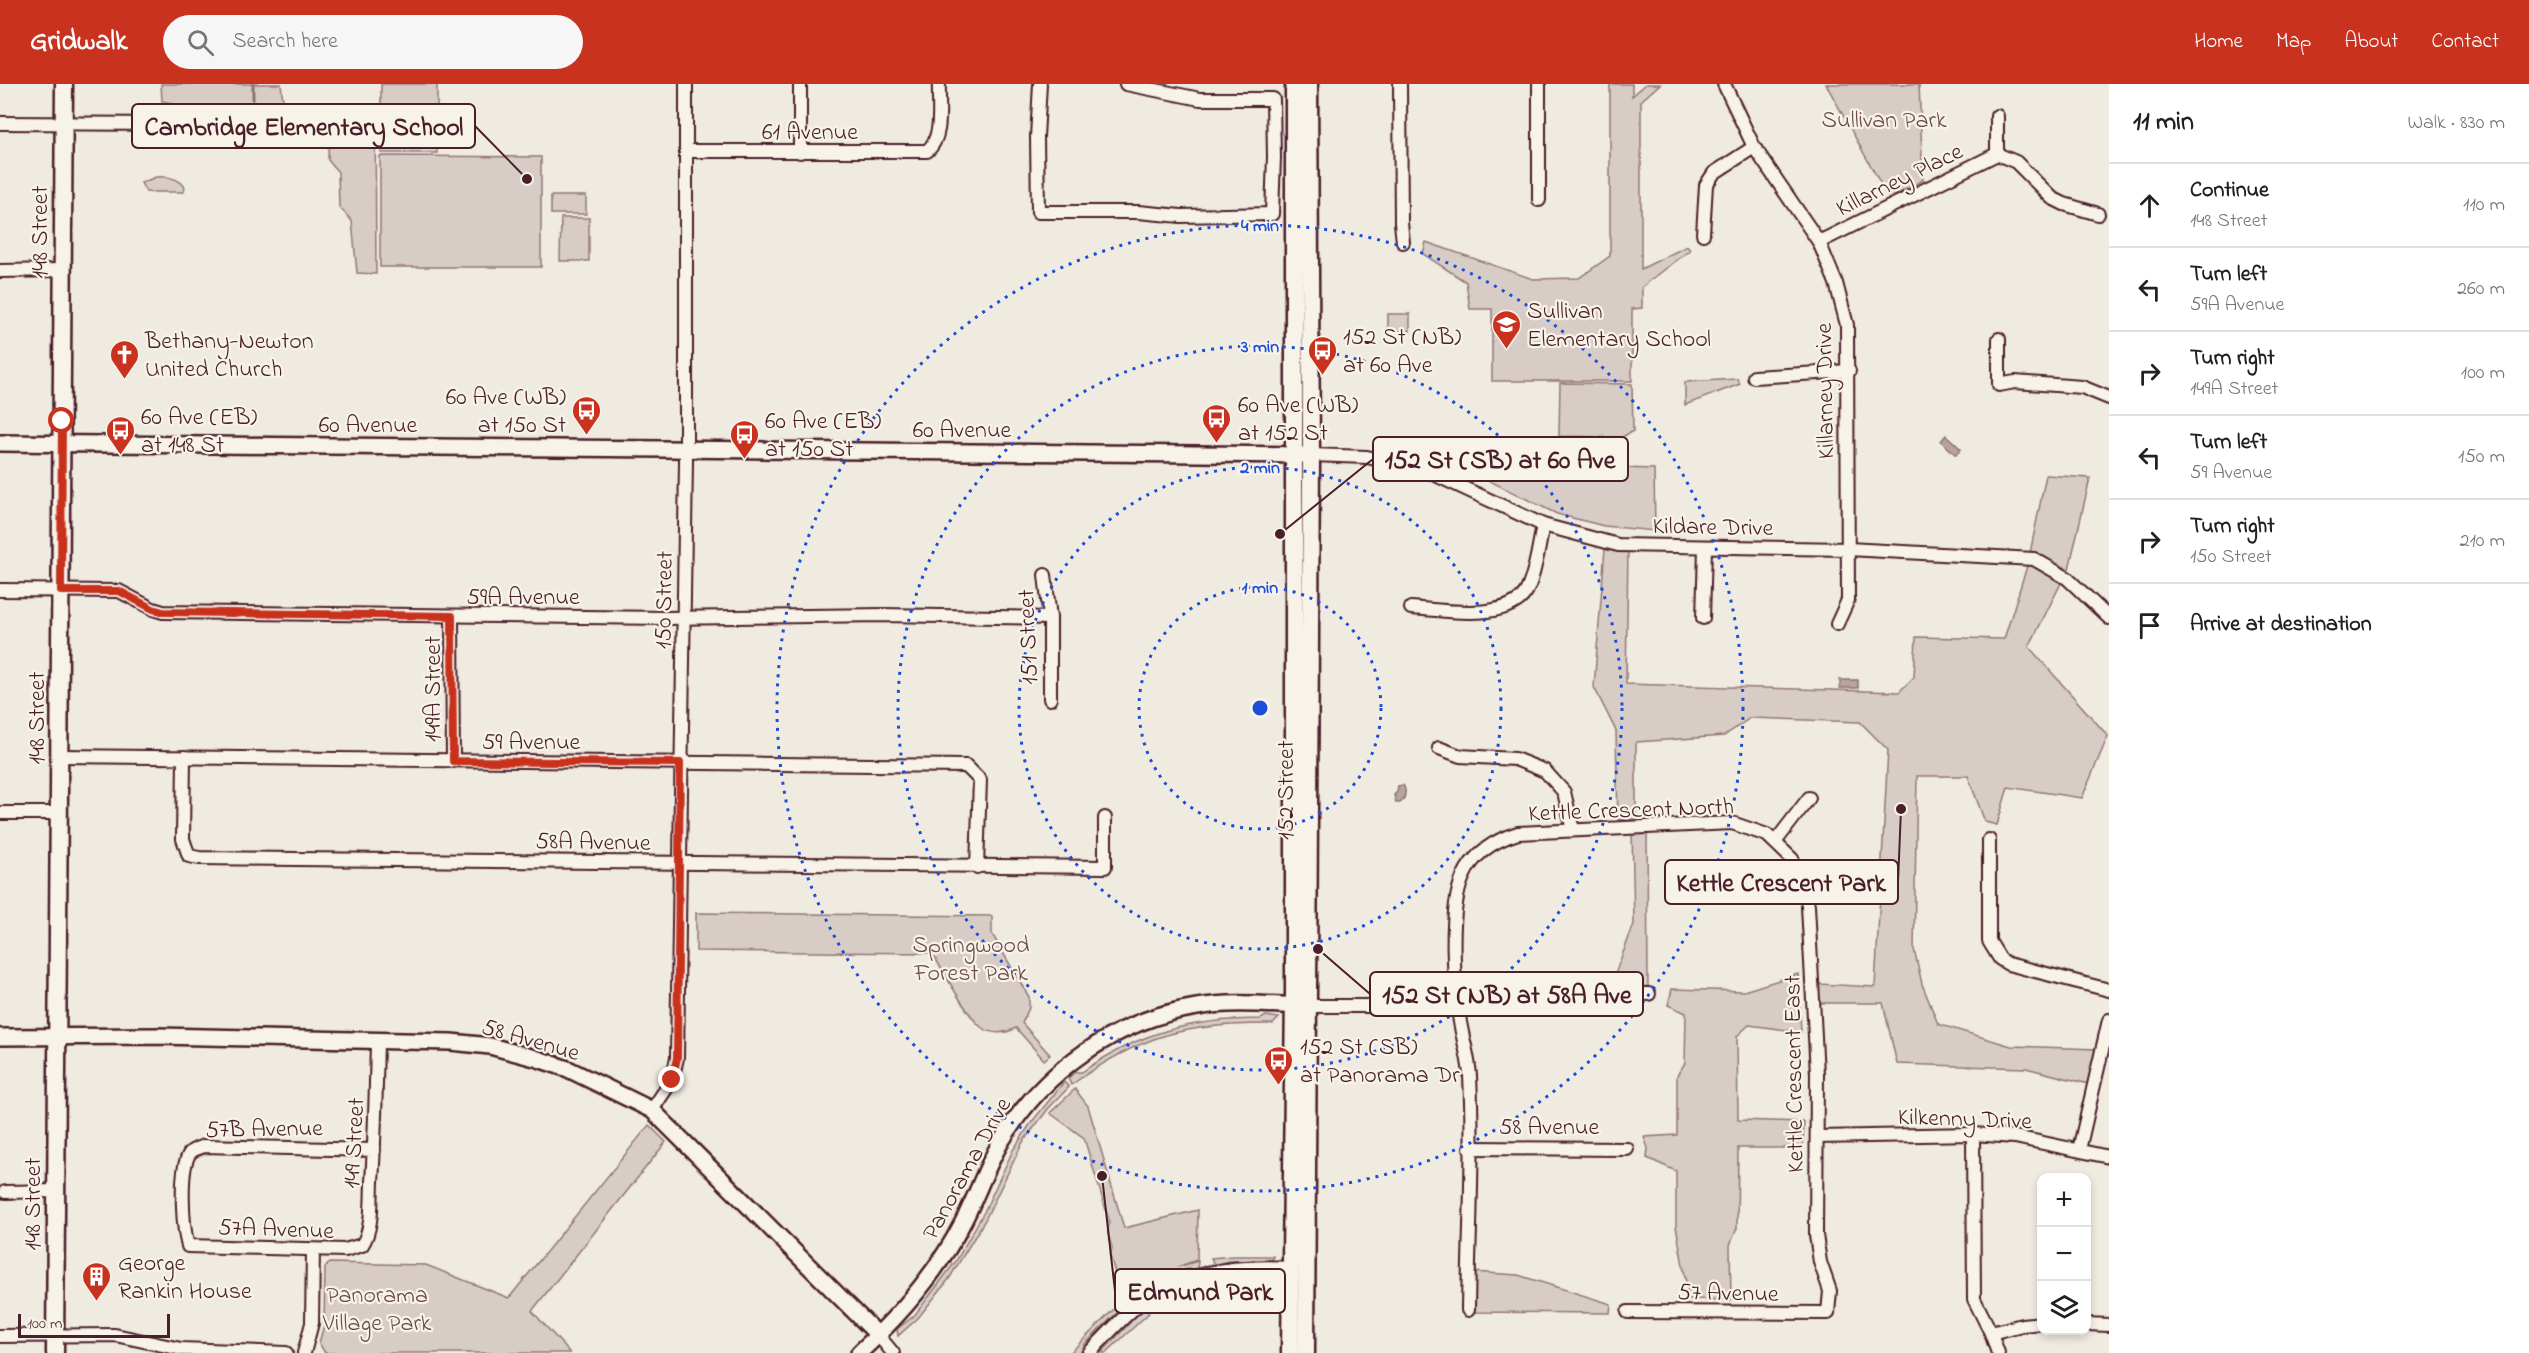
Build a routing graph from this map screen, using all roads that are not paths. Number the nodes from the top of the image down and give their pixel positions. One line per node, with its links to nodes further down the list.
1 (64, 84): 14 (main road, 148 Street)
2 (686, 84): 17 (street, 150 Street)
3 (800, 84): 18 (street)
4 (939, 84): 18 (street, 61 Avenue)
5 (1040, 84): 6 (street)
6 (1126, 84)
7 (1294, 84): 34 (main road, 152 Street)
8 (1310, 84): 34 (main road, 152 Street)
9 (1400, 84): 23 (street)
10 (1539, 84): 20 (street)
11 (1724, 84): 16 (street, Killarney Drive)
12 (1997, 116): 19 (street, Killarney Place)
13 (0, 123): 14 (street)
14 (64, 124): 15 (street); 25 (main road, 148 Street)
15 (168, 124)
16 (1754, 147): 22 (street); 24 (street, Killarney Drive)
17 (686, 152): 18 (street, 61 Avenue); 33 (street, 150 Street)
18 (800, 152)
19 (1997, 154): 21 (street, Killarney Place); 24 (street, Killarney Place)
20 (1539, 200)
21 (2098, 214)
22 (1703, 234)
23 (1403, 242)
24 (1819, 242): 28 (street, Killarney Drive)
25 (63, 270): 26 (street); 32 (main road, 148 Street)
26 (0, 271)
27 (1999, 339): 30 (street)
28 (1849, 371): 29 (street); 37 (street, Killarney Drive)
29 (1754, 377)
30 (2109, 398)
31 (0, 443): 32 (street, 60 Avenue)
32 (62, 444): 33 (street, 60 Avenue); 40 (main road, 148 Street)
33 (686, 449): 34 (street, 60 Avenue); 43 (street, 150 Street)
34 (1303, 455): 35 (street, Kildare Drive); 66 (main road, 152 Street)
35 (1543, 525): 36 (street, Kildare Drive); 41 (street)
36 (1705, 548): 37 (street, Kildare Drive); 45 (street)
37 (1848, 549): 46 (street, Kildare Drive); 47 (street, Killarney Drive)
38 (1045, 575): 44 (street, 151 Street)
39 (0, 590): 40 (street, 59A Avenue)
40 (61, 591): 42 (street, 59A Avenue); 50 (main road, 148 Street)
41 (1412, 608)
42 (452, 616): 43 (street, 59A Avenue); 52 (street, 149A Street)
43 (683, 618): 44 (street, 59A Avenue); 53 (street, 150 Street)
44 (1050, 618): 48 (street, 151 Street)
45 (1703, 618)
46 (2109, 618)
47 (1837, 624)
48 (1050, 699)
49 (1439, 748): 58 (street)
50 (60, 756): 51 (street, 59 Avenue); 56 (main road, 148 Street)
51 (184, 757): 52 (street, 59 Avenue); 61 (street, 58A Avenue)
52 (453, 761): 53 (street, 59 Avenue)
53 (680, 763): 61 (street, 150 Street); 62 (street, 59 Avenue)
54 (1809, 798): 60 (street)
55 (0, 813): 56 (street)
56 (60, 813): 69 (main road, 148 Street)
57 (1105, 818): 62 (street, 58A Avenue)
58 (1573, 830): 60 (street, Kettle Crescent North); 64 (street, Kettle Crescent North)
59 (1989, 840): 63 (street)
60 (1776, 841): 73 (street, Kettle Crescent East)
61 (681, 863): 62 (street, 58A Avenue); 71 (street, 150 Street)
62 (977, 867)
63 (2109, 990)
64 (1455, 991): 65 (street); 66 (street); 74 (street)
65 (1649, 993)
66 (1301, 1005): 84 (main road, 152 Street); 85 (main road, 152 Street); 94 (street, Panorama Drive)
67 (2109, 1020): 77 (street)
68 (0, 1037): 69 (street, 58 Avenue)
69 (57, 1038): 70 (street, 58 Avenue); 79 (main road, 148 Street)
70 (377, 1042): 71 (street, 58 Avenue); 76 (street, 149 Street)
71 (652, 1110): 94 (street, 58 Avenue)
72 (1973, 1134): 73 (street, Kilkenny Drive); 77 (street, Kilkenny Drive); 92 (street)
73 (1818, 1137): 88 (street, Kettle Crescent East)
74 (1470, 1148): 75 (street, 58 Avenue); 86 (street)
75 (1627, 1149)
76 (374, 1150): 81 (street, 149 Street); 82 (street, 57B Avenue)
77 (2079, 1150): 78 (street, Kilkenny Drive)
78 (2109, 1157)
79 (56, 1191): 80 (street); 93 (main road, 148 Street)
80 (5, 1192)
81 (362, 1245): 83 (street, 57A Avenue)
82 (188, 1246): 83 (street, 57A Avenue)
83 (313, 1250): 99 (street)
84 (1290, 1268): 85 (main road); 102 (street); 103 (main road, 152 Street)
85 (1306, 1295): 104 (main road, 152 Street)
86 (1468, 1310)
87 (1628, 1312): 88 (street, 57 Avenue)
88 (1828, 1313)
89 (2037, 1323): 92 (street)
90 (2091, 1324): 91 (street)
91 (2109, 1325)
92 (1991, 1333): 105 (street)
93 (55, 1335): 95 (street); 96 (street); 97 (main road, 148 Street)
94 (878, 1335): 100 (street, Panorama Drive); 101 (street)
95 (0, 1336)
96 (181, 1351): 98 (street)
97 (55, 1353)
98 (286, 1353)
99 (304, 1353)
100 (859, 1353)
101 (893, 1353)
102 (1089, 1353)
103 (1290, 1353)
104 (1305, 1353)
105 (1998, 1353)

